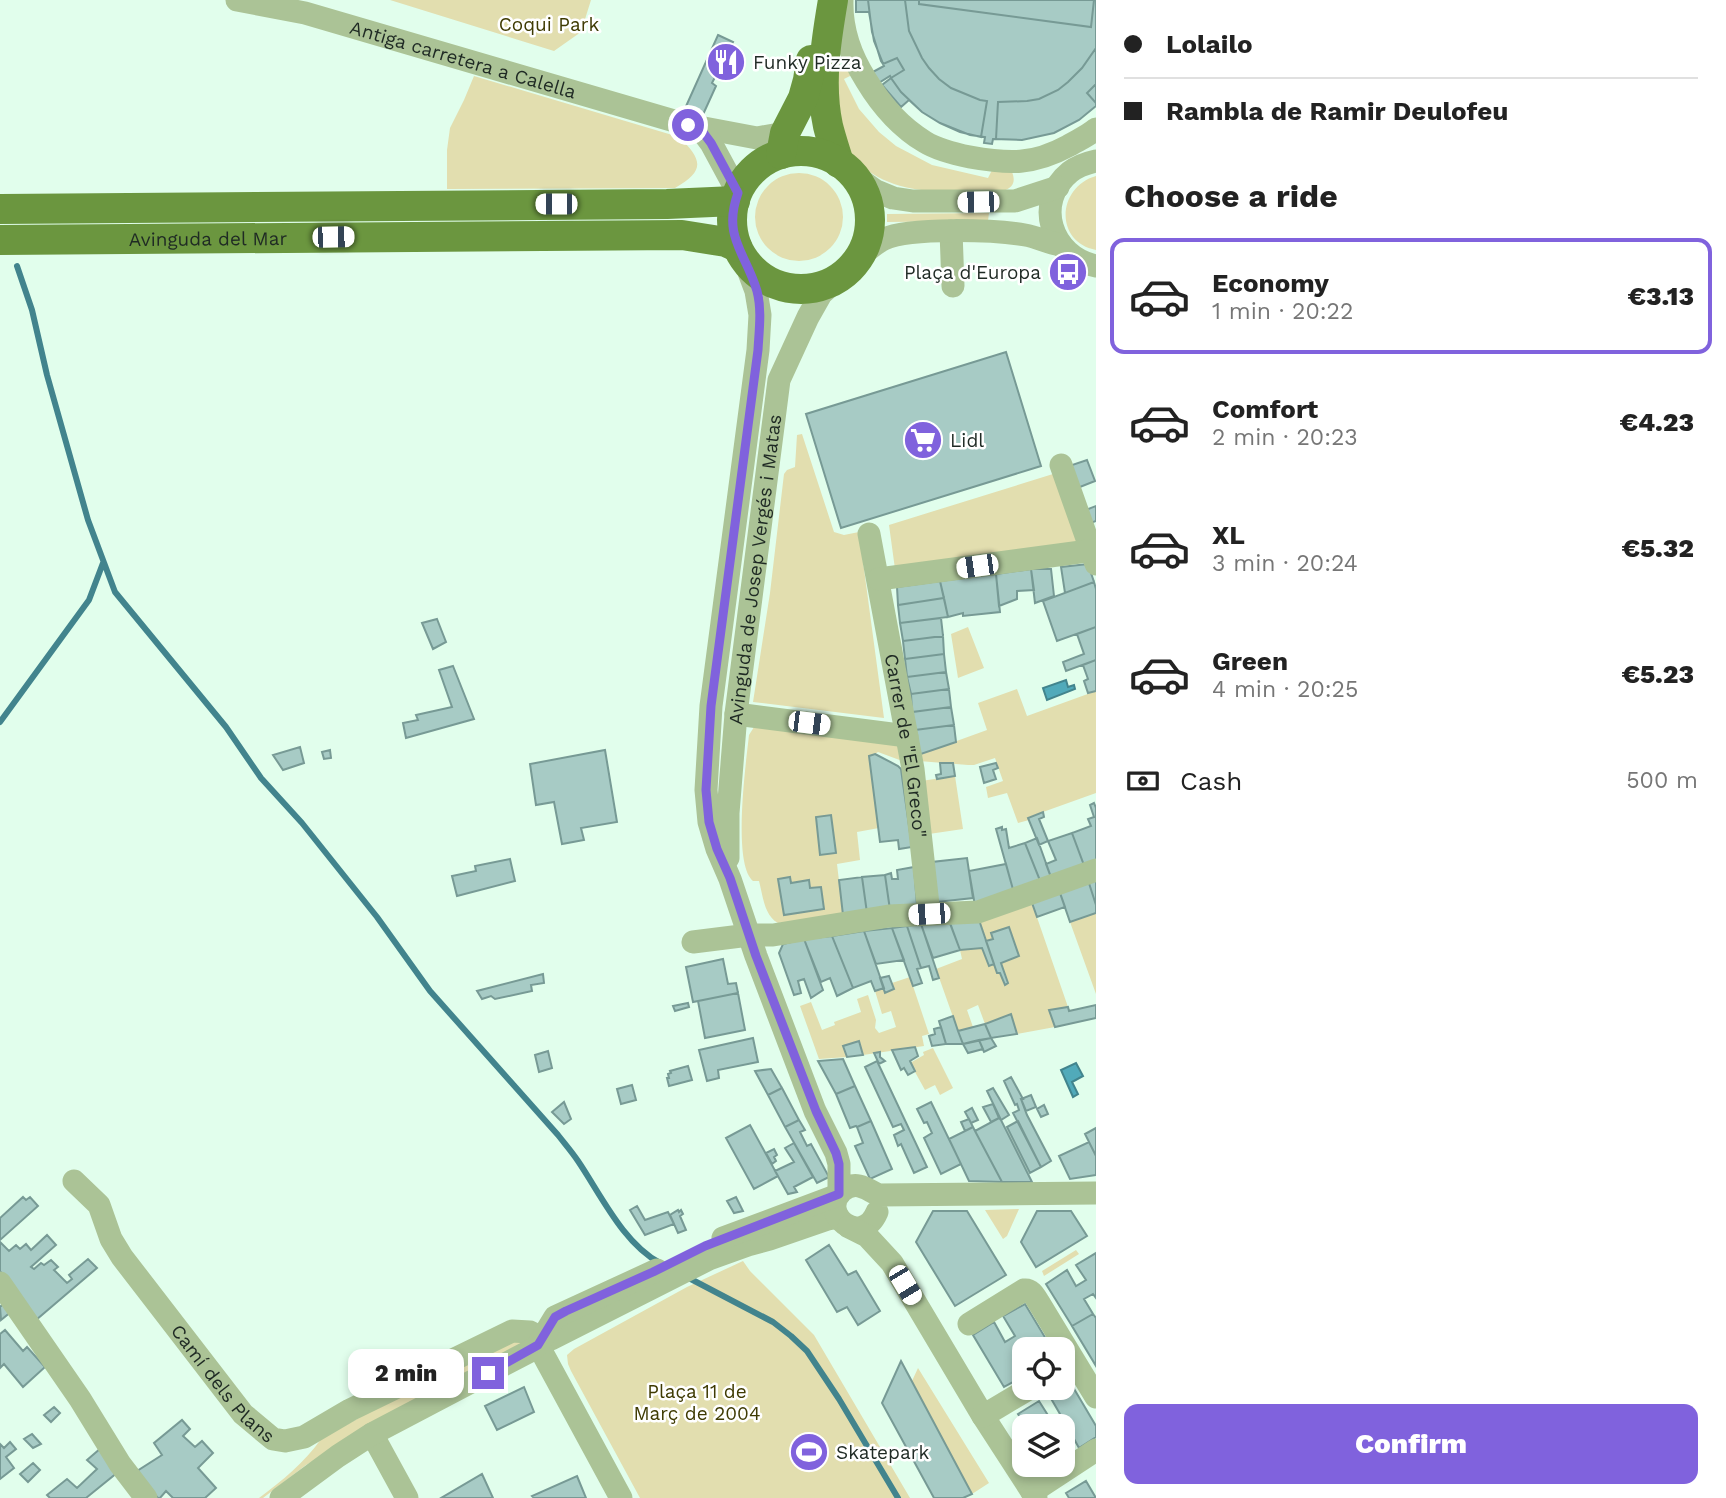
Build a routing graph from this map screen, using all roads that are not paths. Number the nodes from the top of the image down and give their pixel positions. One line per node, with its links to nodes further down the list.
1 (237, 0): 5 (street, Antiga carretera a Calella)
2 (817, 0): 7 (main road)
3 (833, 0): 10 (main road)
4 (842, 0): 9 (street)
5 (688, 125): 7 (street, Antiga carretera a Calella); 12 (street, Antiga carretera a Calella)
6 (1096, 129): 9 (street)
7 (775, 145): 10 (main road); 12 (main road)
8 (1096, 161): 11 (street)
9 (1017, 162): 11 (street)
10 (845, 168): 11 (street); 18 (main road)
11 (1064, 180): 17 (street)
12 (736, 197): 13 (main road, Avinguda del Mar); 16 (main road)
13 (0, 209)
14 (951, 231): 17 (street, Avinguda de Josep Vergés i Matas); 18 (street, Avinguda de Josep Vergés i Matas); 20 (street)
15 (0, 240): 16 (main road, Avinguda del Mar)
16 (741, 253): 18 (main road); 28 (street, Avinguda de Josep Vergés i Matas)
17 (1078, 257): 19 (street)
18 (849, 267): 25 (street, Avinguda de Josep Vergés i Matas)
19 (1096, 279)
20 (953, 286)
21 (1061, 465): 23 (street)
22 (869, 534): 24 (street, Carrer de "El Greco")
23 (1094, 556): 24 (street)
24 (878, 579): 26 (street, Carrer de "El Greco")
25 (736, 714): 26 (street); 28 (street, Avinguda de Josep Vergés i Matas)
26 (907, 736): 29 (street, Carrer de "El Greco")
27 (1096, 870): 29 (street)
28 (730, 878): 30 (street, Avinguda de Josep Vergés i Matas)
29 (929, 914): 30 (street)
30 (749, 935): 31 (street); 34 (street, Avinguda de Josep Vergés i Matas)
31 (693, 942)
32 (74, 1181): 39 (street, Camí dels Plans)
33 (1096, 1193): 34 (street)
34 (853, 1203): 35 (street); 35 (street); 43 (street)
35 (669, 1269): 39 (street)
36 (0, 1283): 47 (street)
37 (969, 1324): 38 (street)
38 (1055, 1337)
39 (544, 1341): 44 (street); 50 (street)
40 (1075, 1372): 41 (street)
41 (1096, 1397)
42 (1012, 1399): 43 (street)
43 (984, 1416): 46 (street)
44 (372, 1434): 48 (street); 49 (street)
45 (1096, 1450): 46 (street)
46 (1034, 1495)
47 (146, 1498)
48 (281, 1498)
49 (407, 1498)
50 (621, 1498)

